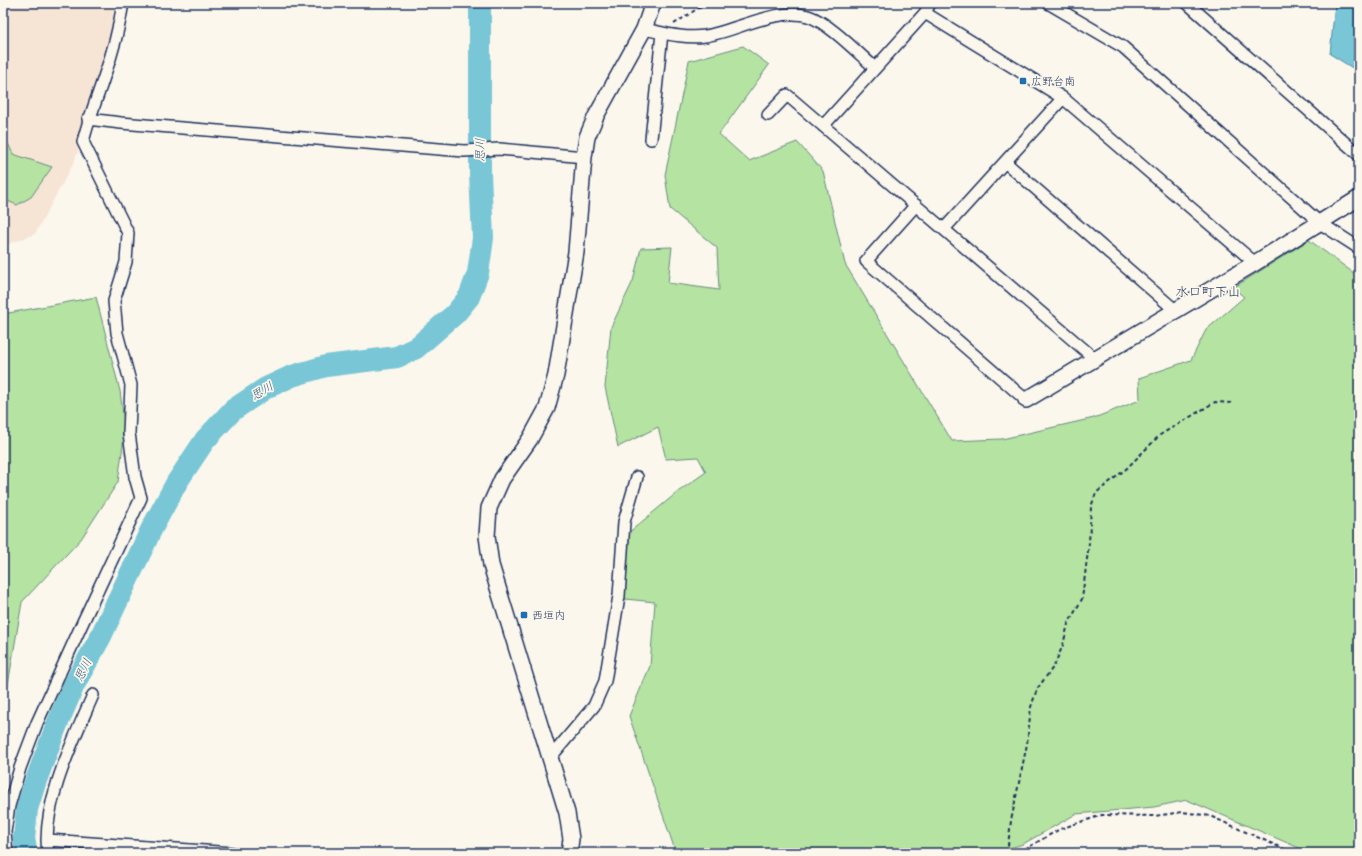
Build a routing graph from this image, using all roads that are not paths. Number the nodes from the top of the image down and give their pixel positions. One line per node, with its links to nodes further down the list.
1 (123, 3): 11 (street)
2 (653, 3): 6 (street)
3 (1048, 3): 19 (street)
4 (1187, 3): 14 (street)
5 (927, 8): 8 (street); 9 (street)
6 (644, 29): 7 (street); 15 (street)
7 (662, 33): 8 (street); 13 (street)
8 (875, 68): 12 (street)
9 (1063, 98): 16 (street); 22 (street)
10 (768, 115): 12 (street)
11 (88, 119): 15 (street); 29 (street)
12 (824, 126): 18 (street)
13 (651, 139)
14 (1359, 155)
15 (584, 157): 28 (street)
16 (1004, 162): 20 (street); 23 (street)
17 (1359, 198): 19 (street)
18 (916, 205): 20 (street); 25 (street)
19 (1320, 223): 21 (street); 22 (street)
20 (944, 229): 24 (street)
21 (1359, 248)
22 (1255, 263): 23 (street)
23 (1174, 310): 24 (street)
24 (1094, 358): 25 (street)
25 (1026, 400)
26 (637, 477): 28 (street)
27 (93, 696): 30 (street)
28 (550, 758): 34 (street)
29 (4, 834): 31 (street)
30 (48, 840): 32 (street); 33 (street)
31 (7, 853)
32 (48, 853)
33 (233, 853)
34 (569, 853)

